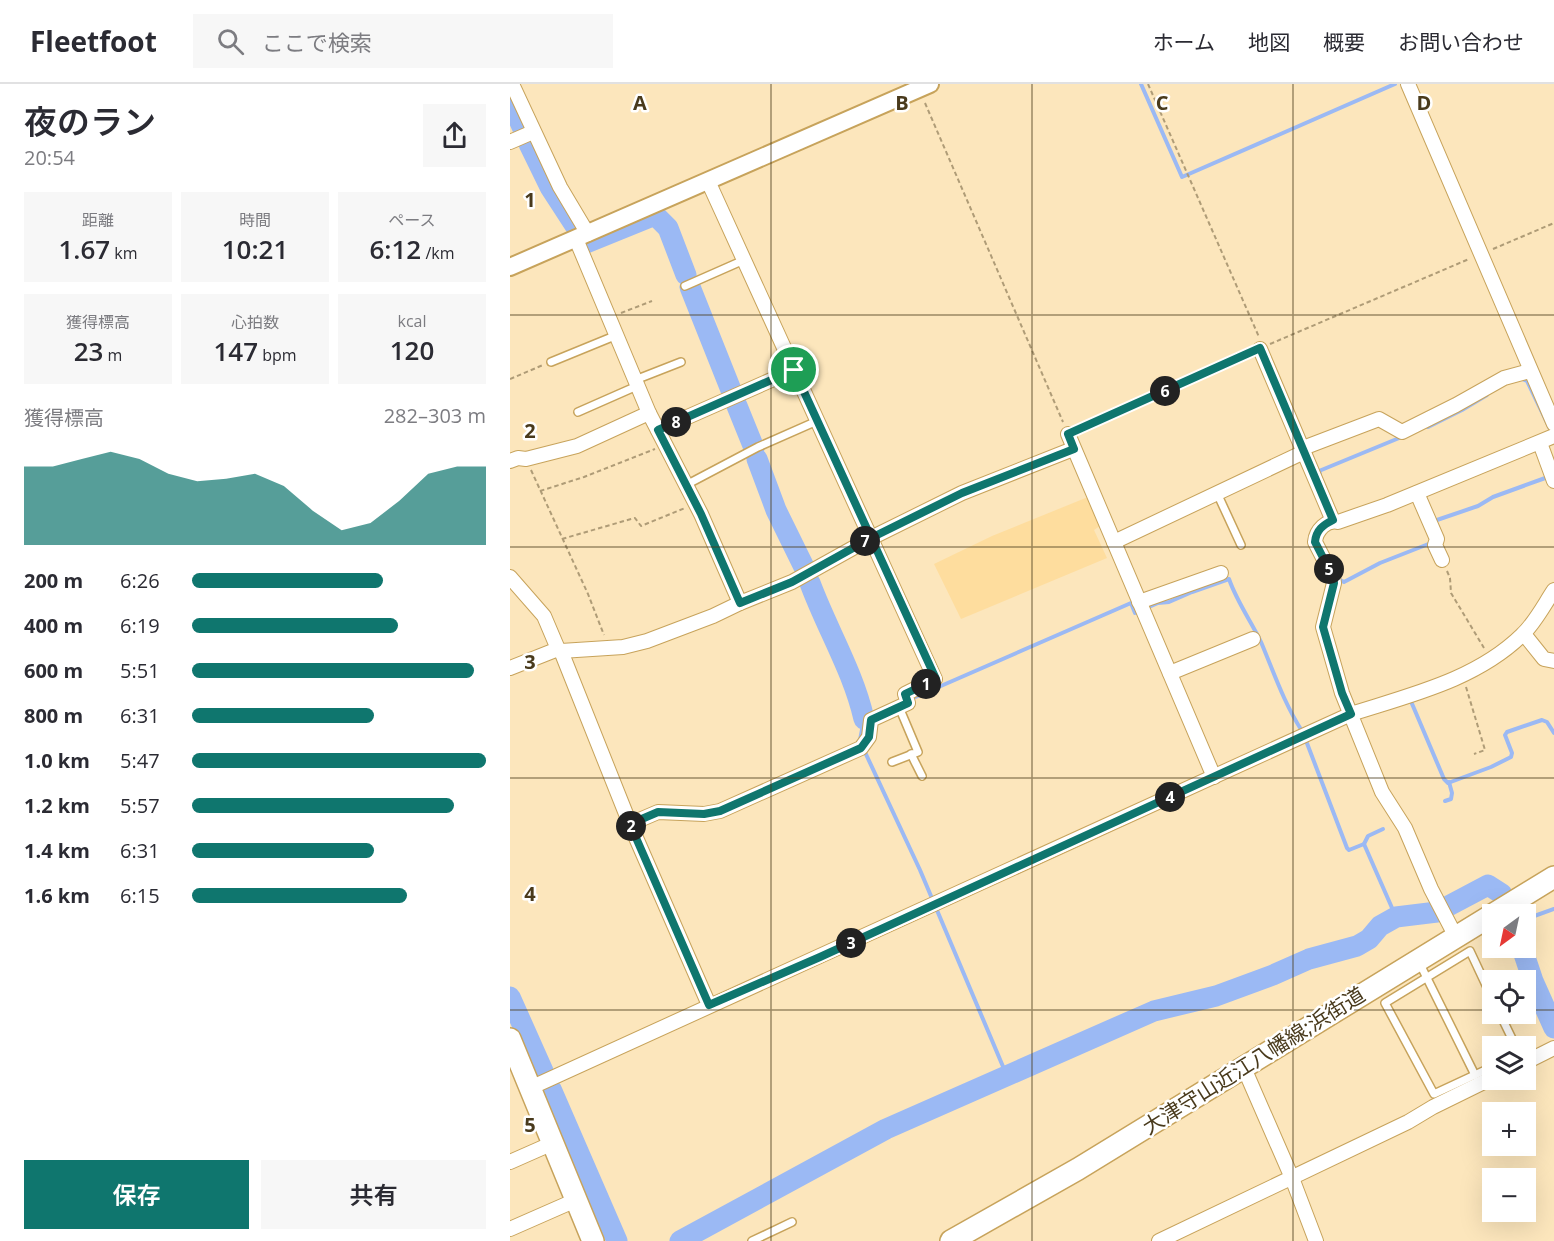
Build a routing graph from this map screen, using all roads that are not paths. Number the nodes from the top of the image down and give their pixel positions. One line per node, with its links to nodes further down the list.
1 (512, 84): 4 (street)
2 (1408, 84): 16 (street)
3 (924, 86): 6 (street)
4 (533, 132): 5 (street); 7 (street)
5 (510, 142)
6 (708, 181): 7 (street); 8 (street)
7 (582, 236): 9 (street); 11 (street)
8 (744, 260): 10 (lane); 15 (street)
9 (510, 267)
10 (685, 286)
11 (617, 335): 13 (lane); 17 (street)
12 (1262, 348): 27 (street)
13 (551, 362)
14 (681, 362): 17 (lane)
15 (794, 370): 20 (street); 23 (street)
16 (1530, 371): 21 (street); 27 (street)
17 (636, 383): 18 (lane); 19 (street)
18 (578, 412)
19 (649, 413): 23 (street); 28 (street)
20 (817, 421): 30 (lane); 34 (street)
21 (1554, 424)
22 (1068, 434): 26 (street)
23 (661, 436): 30 (street)
24 (1554, 436): 25 (street)
25 (1540, 443): 29 (street); 32 (street)
26 (1074, 449): 34 (street); 35 (street)
27 (1303, 450): 31 (street); 33 (street)
28 (510, 461)
29 (1554, 481)
30 (686, 485): 42 (street)
31 (1217, 493): 35 (street); 36 (lane)
32 (1416, 493): 33 (street); 37 (street)
33 (1333, 520): 50 (street)
34 (871, 538): 42 (street); 49 (street)
35 (1114, 542): 41 (street)
36 (1241, 545)
37 (1442, 560)
38 (1221, 573): 41 (street)
39 (510, 577): 45 (street)
40 (1554, 590): 43 (street)
41 (1139, 602): 48 (street)
42 (740, 603): 45 (street)
43 (1524, 634): 46 (street); 50 (street)
44 (1253, 639): 48 (street)
45 (560, 650): 47 (street); 55 (street)
46 (1554, 661)
47 (510, 668)
48 (1170, 673): 54 (street)
49 (899, 708): 51 (lane); 55 (street)
50 (1351, 714): 54 (street); 57 (street)
51 (912, 754): 52 (lane); 53 (lane)
52 (892, 762)
53 (922, 777)
54 (1214, 777): 60 (street)
55 (630, 824): 60 (street)
56 (1554, 877): 57 (main road, 大津守山近江八幡線;浜街道)
57 (1456, 937): 58 (main road, 大津守山近江八幡線;浜街道)
58 (1422, 968): 59 (lane); 64 (main road, 大津守山近江八幡線;浜街道); 66 (lane); 66 (lane)
59 (1482, 977)
60 (709, 1005): 68 (street)
61 (510, 1039): 68 (main road)
62 (1554, 1048): 63 (street)
63 (1536, 1057)
64 (1244, 1068): 71 (street); 77 (main road, 大津守山近江八幡線;浜街道)
65 (1482, 1072): 66 (lane)
66 (1475, 1075)
67 (1482, 1083): 71 (street)
68 (530, 1088): 69 (main road)
69 (553, 1143): 70 (street); 72 (main road)
70 (510, 1162)
71 (1292, 1178): 78 (street); 79 (street)
72 (576, 1200): 74 (street); 75 (main road)
73 (792, 1221): 76 (lane)
74 (510, 1229)
75 (593, 1241)
76 (752, 1241)
77 (951, 1241)
78 (1159, 1241)
79 (1316, 1241)

